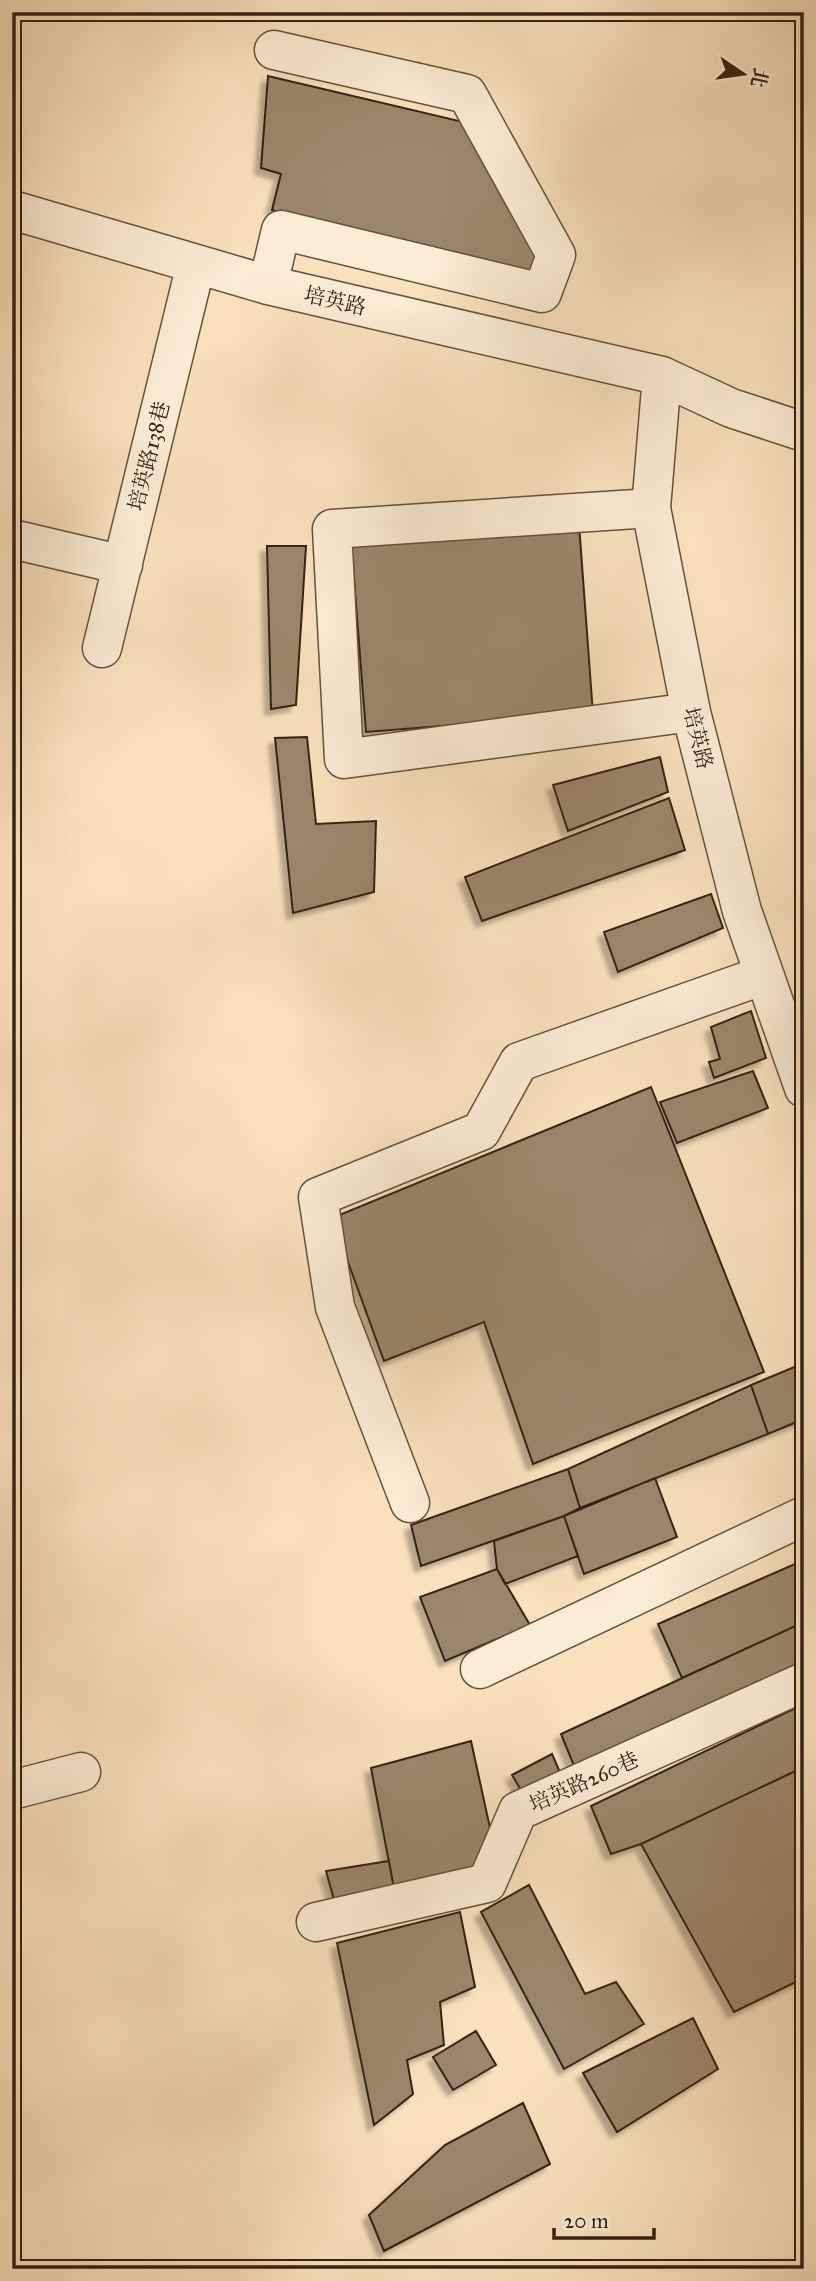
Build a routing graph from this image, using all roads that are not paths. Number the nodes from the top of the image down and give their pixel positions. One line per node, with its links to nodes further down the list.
1 (274, 50): 4 (street)
2 (12, 210): 3 (street, 培英路)
3 (196, 264): 4 (street, 培英路); 9 (street, 培英路138巷)
4 (268, 285): 5 (street, 培英路)
5 (662, 376): 6 (street, 培英路); 7 (street, 培英路)
6 (804, 432)
7 (651, 508): 11 (street, 培英路); 11 (street)
8 (12, 539): 9 (street)
9 (123, 565): 10 (street, 培英路138巷)
10 (102, 648)
11 (691, 712): 12 (street, 培英路)
12 (765, 975): 13 (street, 培英路); 14 (street)
13 (804, 1088)
14 (410, 1503)
15 (804, 1516): 16 (street)
16 (480, 1669)
17 (804, 1682): 20 (street, 培英路260巷)
18 (81, 1772): 19 (street)
19 (12, 1790)
20 (316, 1922)

